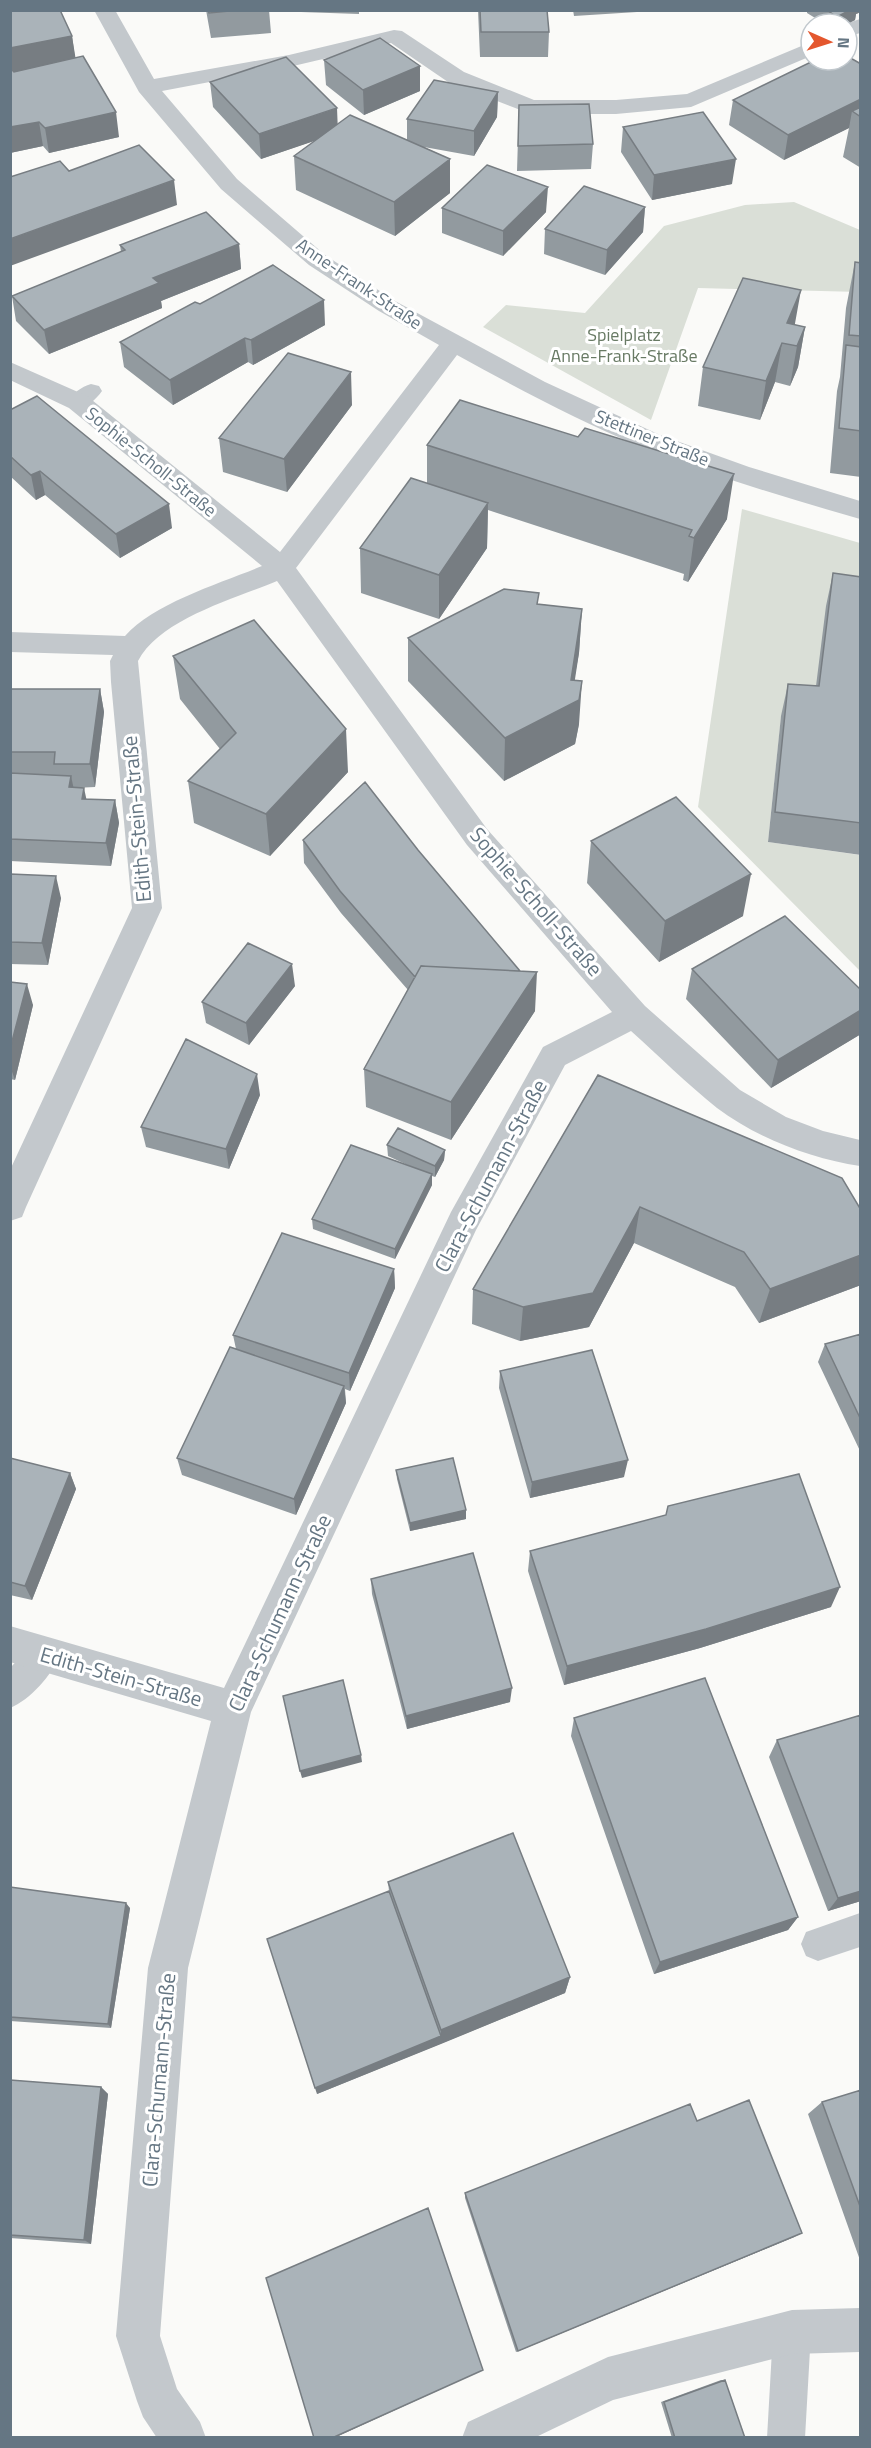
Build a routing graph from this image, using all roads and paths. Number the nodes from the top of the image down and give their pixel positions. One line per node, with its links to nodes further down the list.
1 (104, 10): 3 (street, Anne-Frank-Straße)
2 (799, 53): 3 (street)
3 (147, 87): 4 (street, Anne-Frank-Straße)
4 (453, 344): 6 (street, Stettiner Straße); 7 (street)
5 (10, 370): 7 (street, Sophie-Scholl-Straße)
6 (861, 510)
7 (282, 568): 9 (street); 10 (street, Sophie-Scholl-Straße)
8 (10, 642): 9 (street)
9 (132, 646): 12 (street, Edith-Stein-Straße)
10 (634, 1015): 11 (street, Sophie-Scholl-Straße); 15 (street, Clara-Schumann-Straße)
11 (861, 1153)
12 (10, 1207)
13 (27, 1649): 14 (lane); 15 (street, Edith-Stein-Straße)
14 (10, 1692)
15 (233, 1709): 20 (street, Clara-Schumann-Straße)
16 (861, 1930): 17 (lane)
17 (818, 1944)
18 (861, 2330): 19 (street)
19 (792, 2331): 21 (street); 22 (lane)
20 (184, 2438)
21 (484, 2438)
22 (786, 2438)

